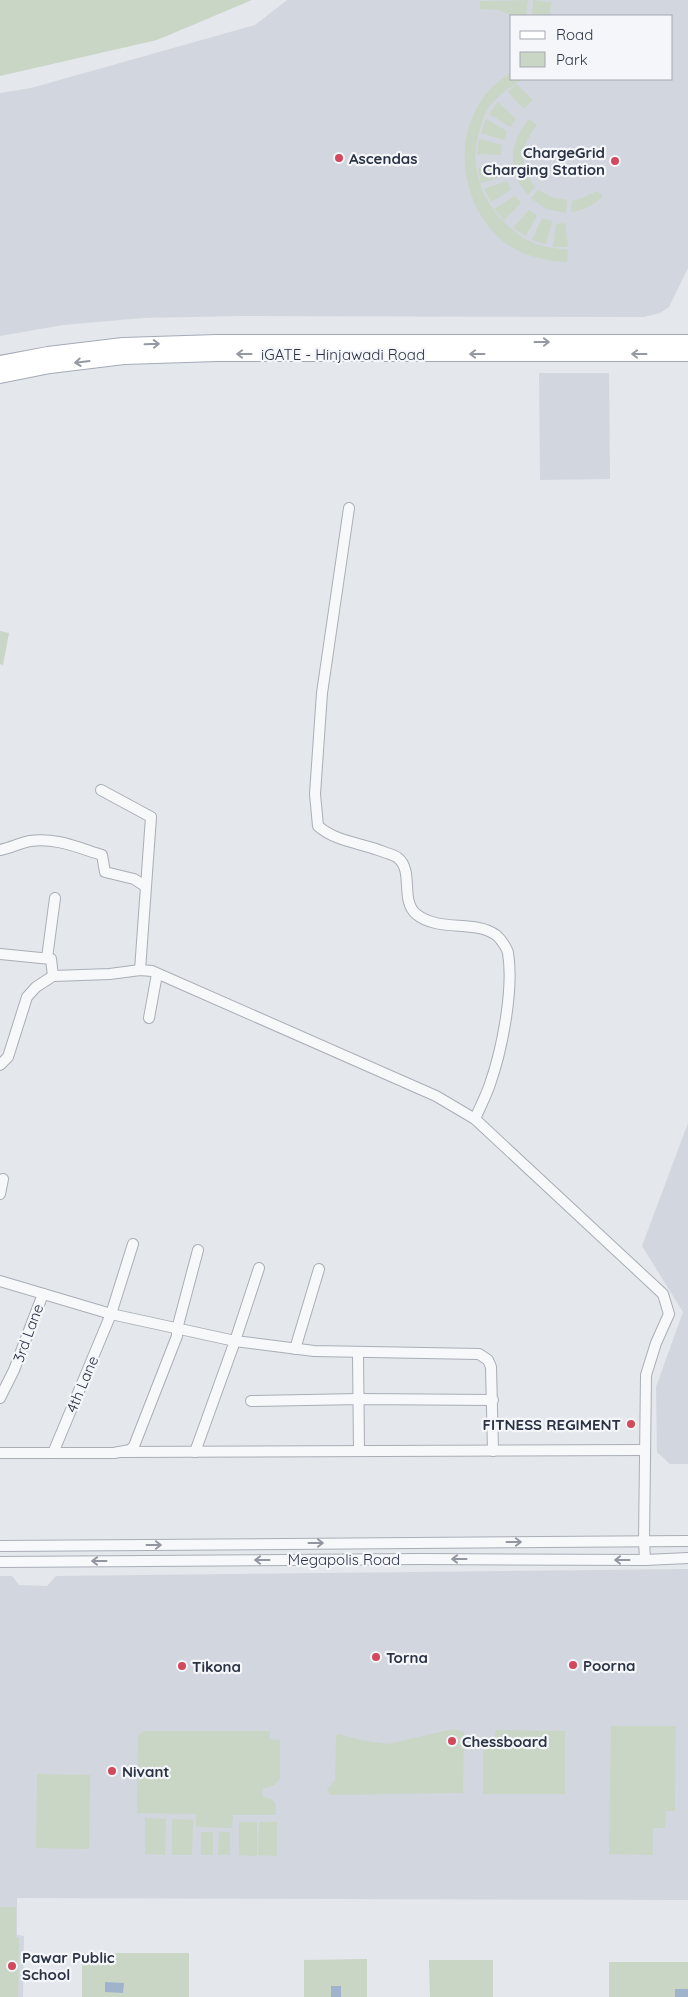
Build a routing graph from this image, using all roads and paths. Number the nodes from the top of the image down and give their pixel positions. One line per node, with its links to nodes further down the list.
1 (688, 342): 3 (main road, iGATE - Hinjawadi Road, one-way to 1)
2 (688, 354): 4 (main road, iGATE - Hinjawadi Road, one-way to 4)
3 (0, 364)
4 (0, 376)
5 (349, 508): 17 (street)
6 (101, 790): 8 (street)
7 (0, 850): 8 (street)
8 (145, 886): 12 (street)
9 (55, 898): 11 (street)
10 (0, 954): 11 (street)
11 (47, 958): 14 (street)
12 (140, 970): 13 (street); 14 (street)
13 (157, 974): 15 (street); 17 (street)
14 (53, 976): 16 (street)
15 (150, 1018)
16 (0, 1066)
17 (475, 1119): 35 (street)
18 (4, 1179): 19 (street)
19 (0, 1194)
20 (133, 1244): 26 (street, 4th Lane)
21 (198, 1250): 27 (street)
22 (259, 1268): 28 (street)
23 (319, 1270): 29 (street)
24 (0, 1281): 25 (street)
25 (43, 1294): 26 (street); 31 (street, 3rd Lane)
26 (111, 1314): 27 (street); 41 (street, 4th Lane)
27 (177, 1329): 28 (street); 38 (street)
28 (236, 1341): 29 (street); 39 (street)
29 (295, 1349): 30 (street)
30 (358, 1353): 32 (street); 33 (street)
31 (0, 1398)
32 (359, 1399): 33 (street); 34 (street); 36 (street)
33 (492, 1400): 37 (street)
34 (251, 1401)
35 (645, 1450): 37 (street); 42 (street)
36 (359, 1451): 37 (street); 39 (street)
37 (493, 1451)
38 (119, 1452): 39 (street); 41 (street)
39 (195, 1452)
40 (0, 1454): 41 (street)
41 (53, 1454)
42 (644, 1541): 43 (street, Megapolis Road); 44 (street, Megapolis Road, one-way to 42); 46 (street)
43 (688, 1541)
44 (0, 1546)
45 (688, 1558): 46 (street, Megapolis Road)
46 (645, 1560): 47 (street, Megapolis Road, one-way to 47)
47 (0, 1562)

